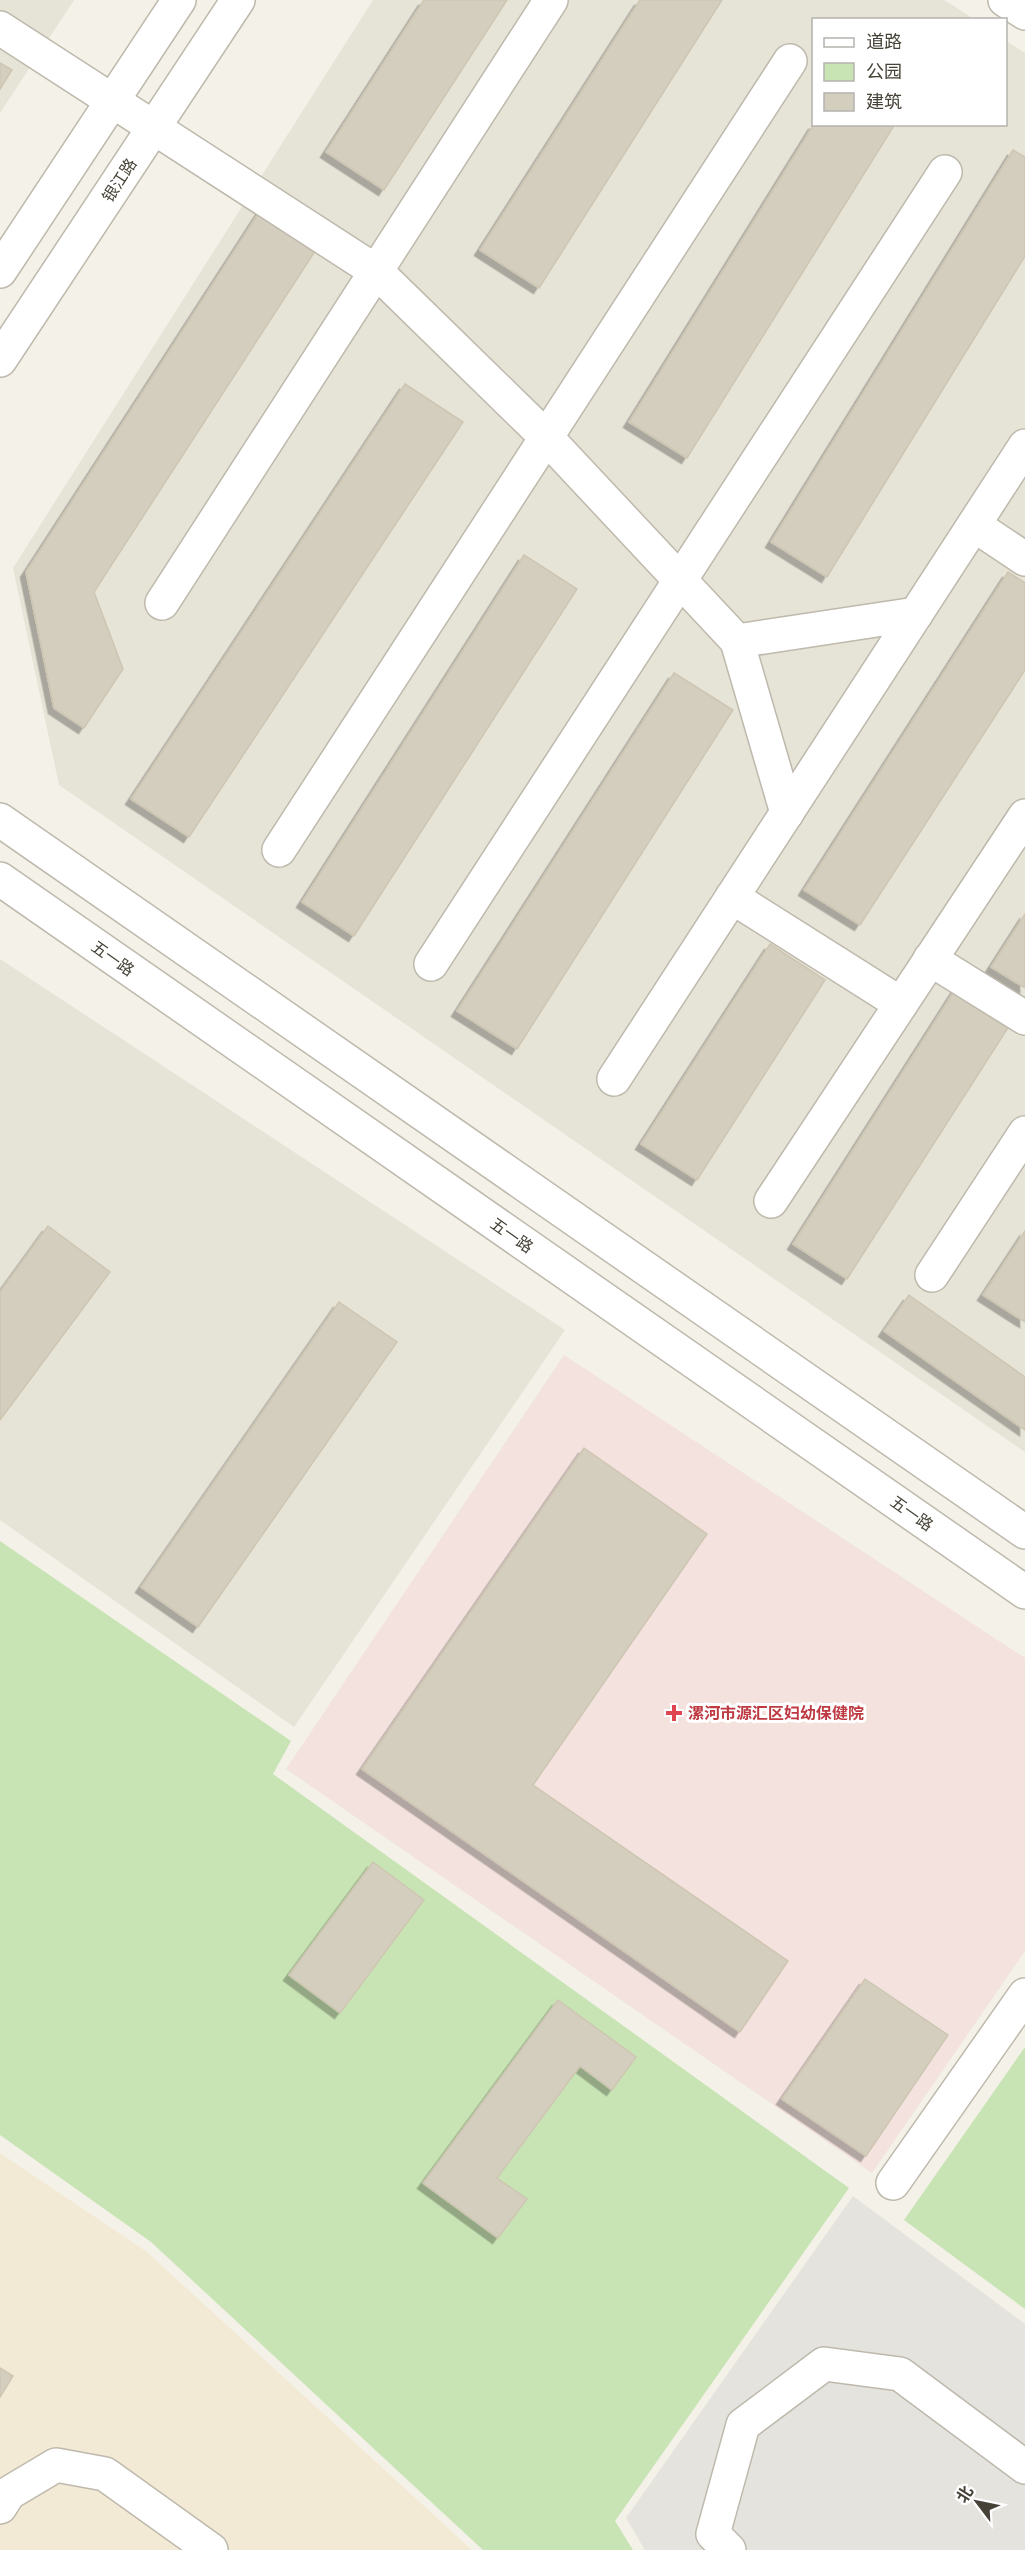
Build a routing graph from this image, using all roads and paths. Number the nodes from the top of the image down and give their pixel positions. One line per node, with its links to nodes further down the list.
1 (178, 0): 8 (street)
2 (238, 0): 9 (street, 银江路)
3 (551, 0): 12 (street)
4 (1005, 0): 5 (street)
5 (1025, 13)
6 (0, 28): 8 (street)
7 (790, 61): 14 (street)
8 (113, 100): 9 (street); 11 (street)
9 (153, 128): 12 (street); 13 (street, 银江路)
10 (945, 172): 18 (street)
11 (0, 271)
12 (376, 272): 14 (street); 19 (street)
13 (0, 360)
14 (546, 437): 18 (street); 25 (street)
15 (1025, 446): 16 (street)
16 (974, 525): 17 (street); 20 (street)
17 (1025, 559)
18 (681, 579): 21 (street); 29 (street)
19 (162, 603)
20 (916, 614): 21 (street); 22 (street)
21 (737, 641): 22 (street)
22 (786, 813): 27 (street)
23 (1025, 816): 28 (street)
24 (0, 820): 36 (street)
25 (279, 850)
26 (0, 879): 37 (street, 五一路)
27 (732, 897): 30 (street); 32 (street)
28 (930, 959): 30 (street); 31 (street)
29 (431, 964)
30 (901, 1004): 34 (street)
31 (1025, 1018)
32 (615, 1079)
33 (1025, 1133): 35 (street)
34 (771, 1200)
35 (932, 1275)
36 (1025, 1532)
37 (1025, 1592)
38 (1025, 1995): 39 (street)
39 (893, 2183)
40 (1025, 2467): 43 (street)
41 (0, 2507): 42 (street)
42 (211, 2550)
43 (729, 2550)

